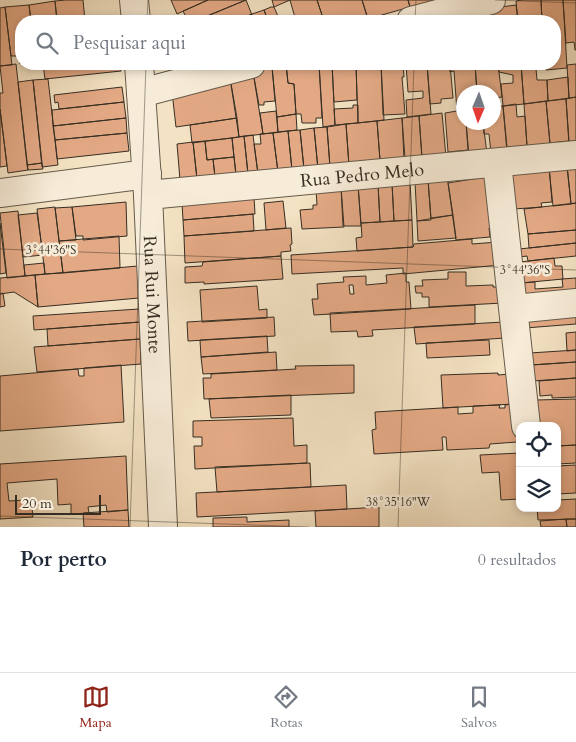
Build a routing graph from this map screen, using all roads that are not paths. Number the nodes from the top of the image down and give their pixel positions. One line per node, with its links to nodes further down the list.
1 (134, 0): 3 (street)
2 (491, 0): 4 (street)
3 (135, 15)
4 (434, 15)
5 (140, 70): 7 (street, Rua Rui Monte)
6 (228, 70): 7 (street)
7 (142, 93): 10 (street, Rua Rui Monte)
8 (576, 156): 9 (street, Rua Pedro Melo)
9 (497, 163): 10 (street, Rua Pedro Melo); 13 (street)
10 (147, 184): 11 (street, Rua Pedro Melo); 15 (street, Rua Rui Monte)
11 (0, 193)
12 (576, 303): 13 (street)
13 (514, 309): 14 (street)
14 (526, 422)
15 (163, 527)

